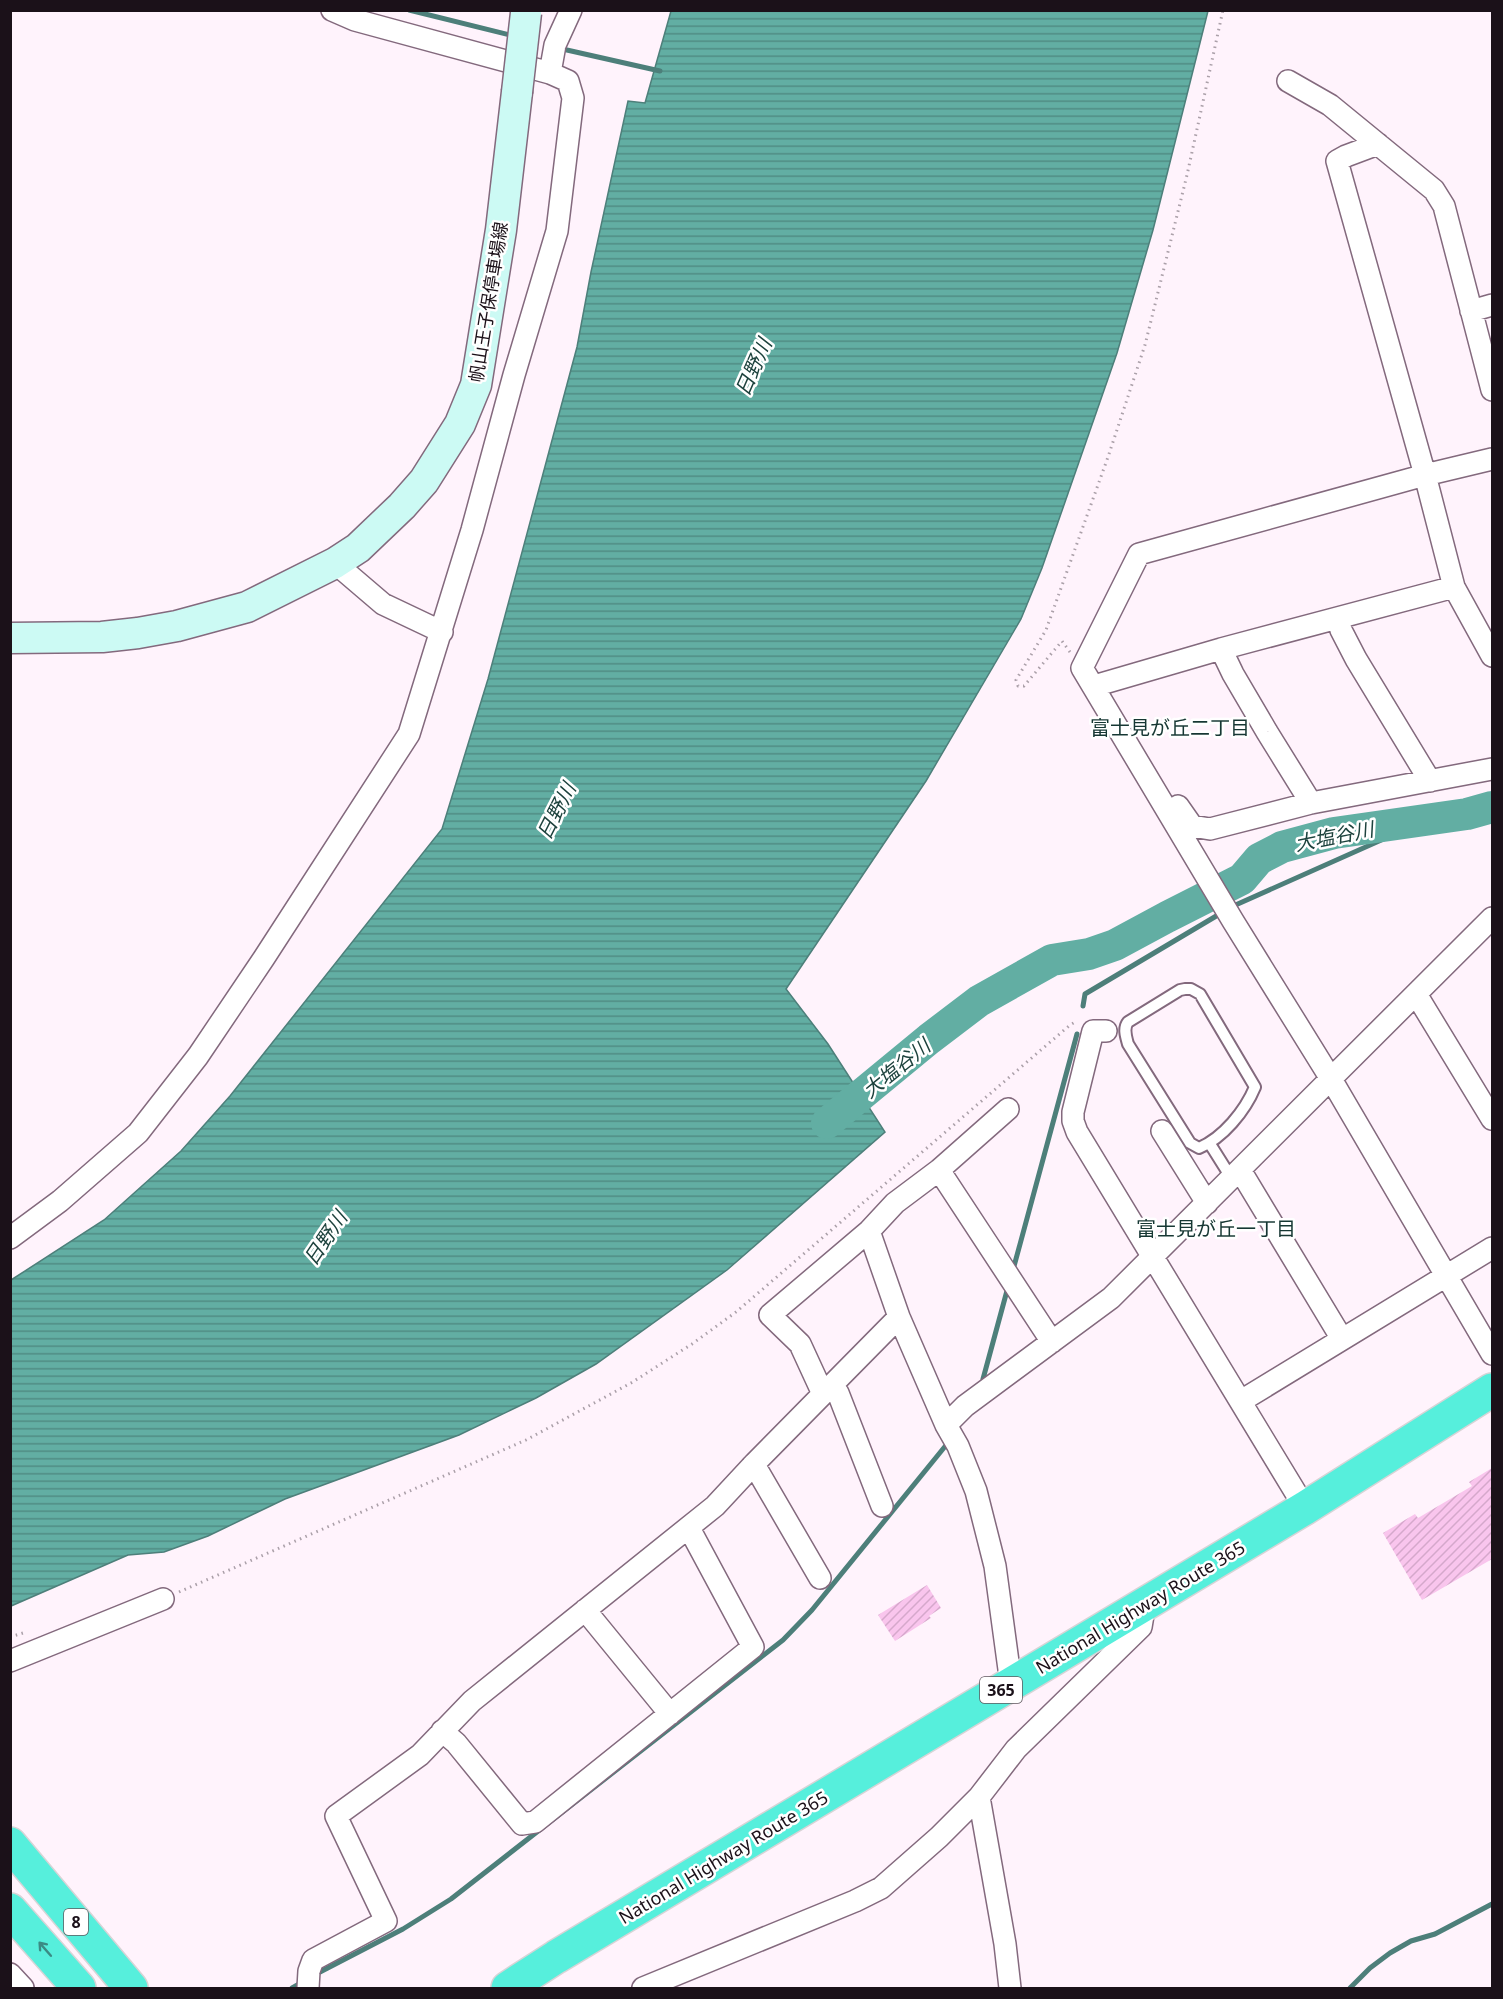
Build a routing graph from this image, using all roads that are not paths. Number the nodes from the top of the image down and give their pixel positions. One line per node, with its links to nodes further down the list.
1 (332, 10): 4 (street)
2 (571, 10): 4 (street)
3 (526, 12): 12 (main road, 帆山王子保停車場線, bridge)
4 (550, 74): 15 (street)
5 (1288, 81): 6 (street)
6 (1378, 144): 8 (street); 11 (street)
7 (1492, 305): 8 (street)
8 (1471, 311): 9 (street)
9 (1492, 390)
10 (1492, 459): 11 (street)
11 (1425, 475): 13 (street); 19 (street)
12 (335, 563): 15 (street); 16 (main road, 帆山王子保停車場線)
13 (1454, 587): 14 (street); 18 (street)
14 (1338, 618): 17 (street); 22 (street)
15 (442, 632): 36 (street)
16 (10, 638)
17 (1221, 649): 19 (street); 23 (street)
18 (1492, 656)
19 (1094, 686): 21 (street)
20 (1492, 769): 22 (street)
21 (1147, 777): 23 (street); 27 (street)
22 (1430, 781): 23 (street)
23 (1311, 803)
24 (1492, 918): 25 (street)
25 (1416, 994): 27 (street); 29 (street)
26 (1100, 1031): 38 (street)
27 (1331, 1079): 33 (street); 39 (street)
28 (1008, 1109): 32 (street)
29 (1492, 1119)
30 (1162, 1131): 34 (street)
31 (1209, 1144): 31 (lane); 33 (lane)
32 (939, 1170): 35 (street); 42 (street)
33 (1236, 1174): 34 (street); 41 (street)
34 (1207, 1203): 38 (street)
35 (869, 1231): 40 (street); 44 (street)
36 (10, 1238)
37 (1492, 1248): 39 (street)
38 (1153, 1258): 42 (street); 46 (street)
39 (1447, 1275): 41 (street); 43 (street)
40 (899, 1317): 44 (street); 47 (street)
41 (1342, 1339): 46 (street)
42 (1052, 1342): 47 (street)
43 (1492, 1354)
44 (827, 1390): 48 (street); 49 (street)
45 (1492, 1390): 50 (highway, National Highway Route 365 / 365)
46 (1241, 1401): 50 (street)
47 (946, 1425): 57 (street)
48 (752, 1466): 51 (street); 52 (street)
49 (882, 1506)
50 (1305, 1508): 54 (highway, National Highway Route 365 / 365)
51 (689, 1528): 55 (street); 58 (street)
52 (820, 1578)
53 (163, 1599): 56 (street)
54 (1145, 1604): 57 (highway, National Highway Route 365 / 365); 60 (street)
55 (585, 1610): 58 (street); 59 (street)
56 (10, 1661)
57 (1011, 1684): 71 (highway, National Highway Route 365 / 365)
58 (670, 1714): 59 (street)
59 (442, 1731): 70 (street)
60 (979, 1797): 72 (street); 73 (street)
61 (14, 1858): 68 (highway, 8); 69 (highway, 8)
62 (10, 1910): 67 (highway, 8, one-way to 62)
63 (10, 1944): 66 (highway)
64 (10, 1974): 65 (street)
65 (23, 1989)
66 (49, 1989)
67 (79, 1989)
68 (110, 1989)
69 (131, 1989)
70 (308, 1989)
71 (508, 1989)
72 (643, 1989)
73 (1010, 1989)

